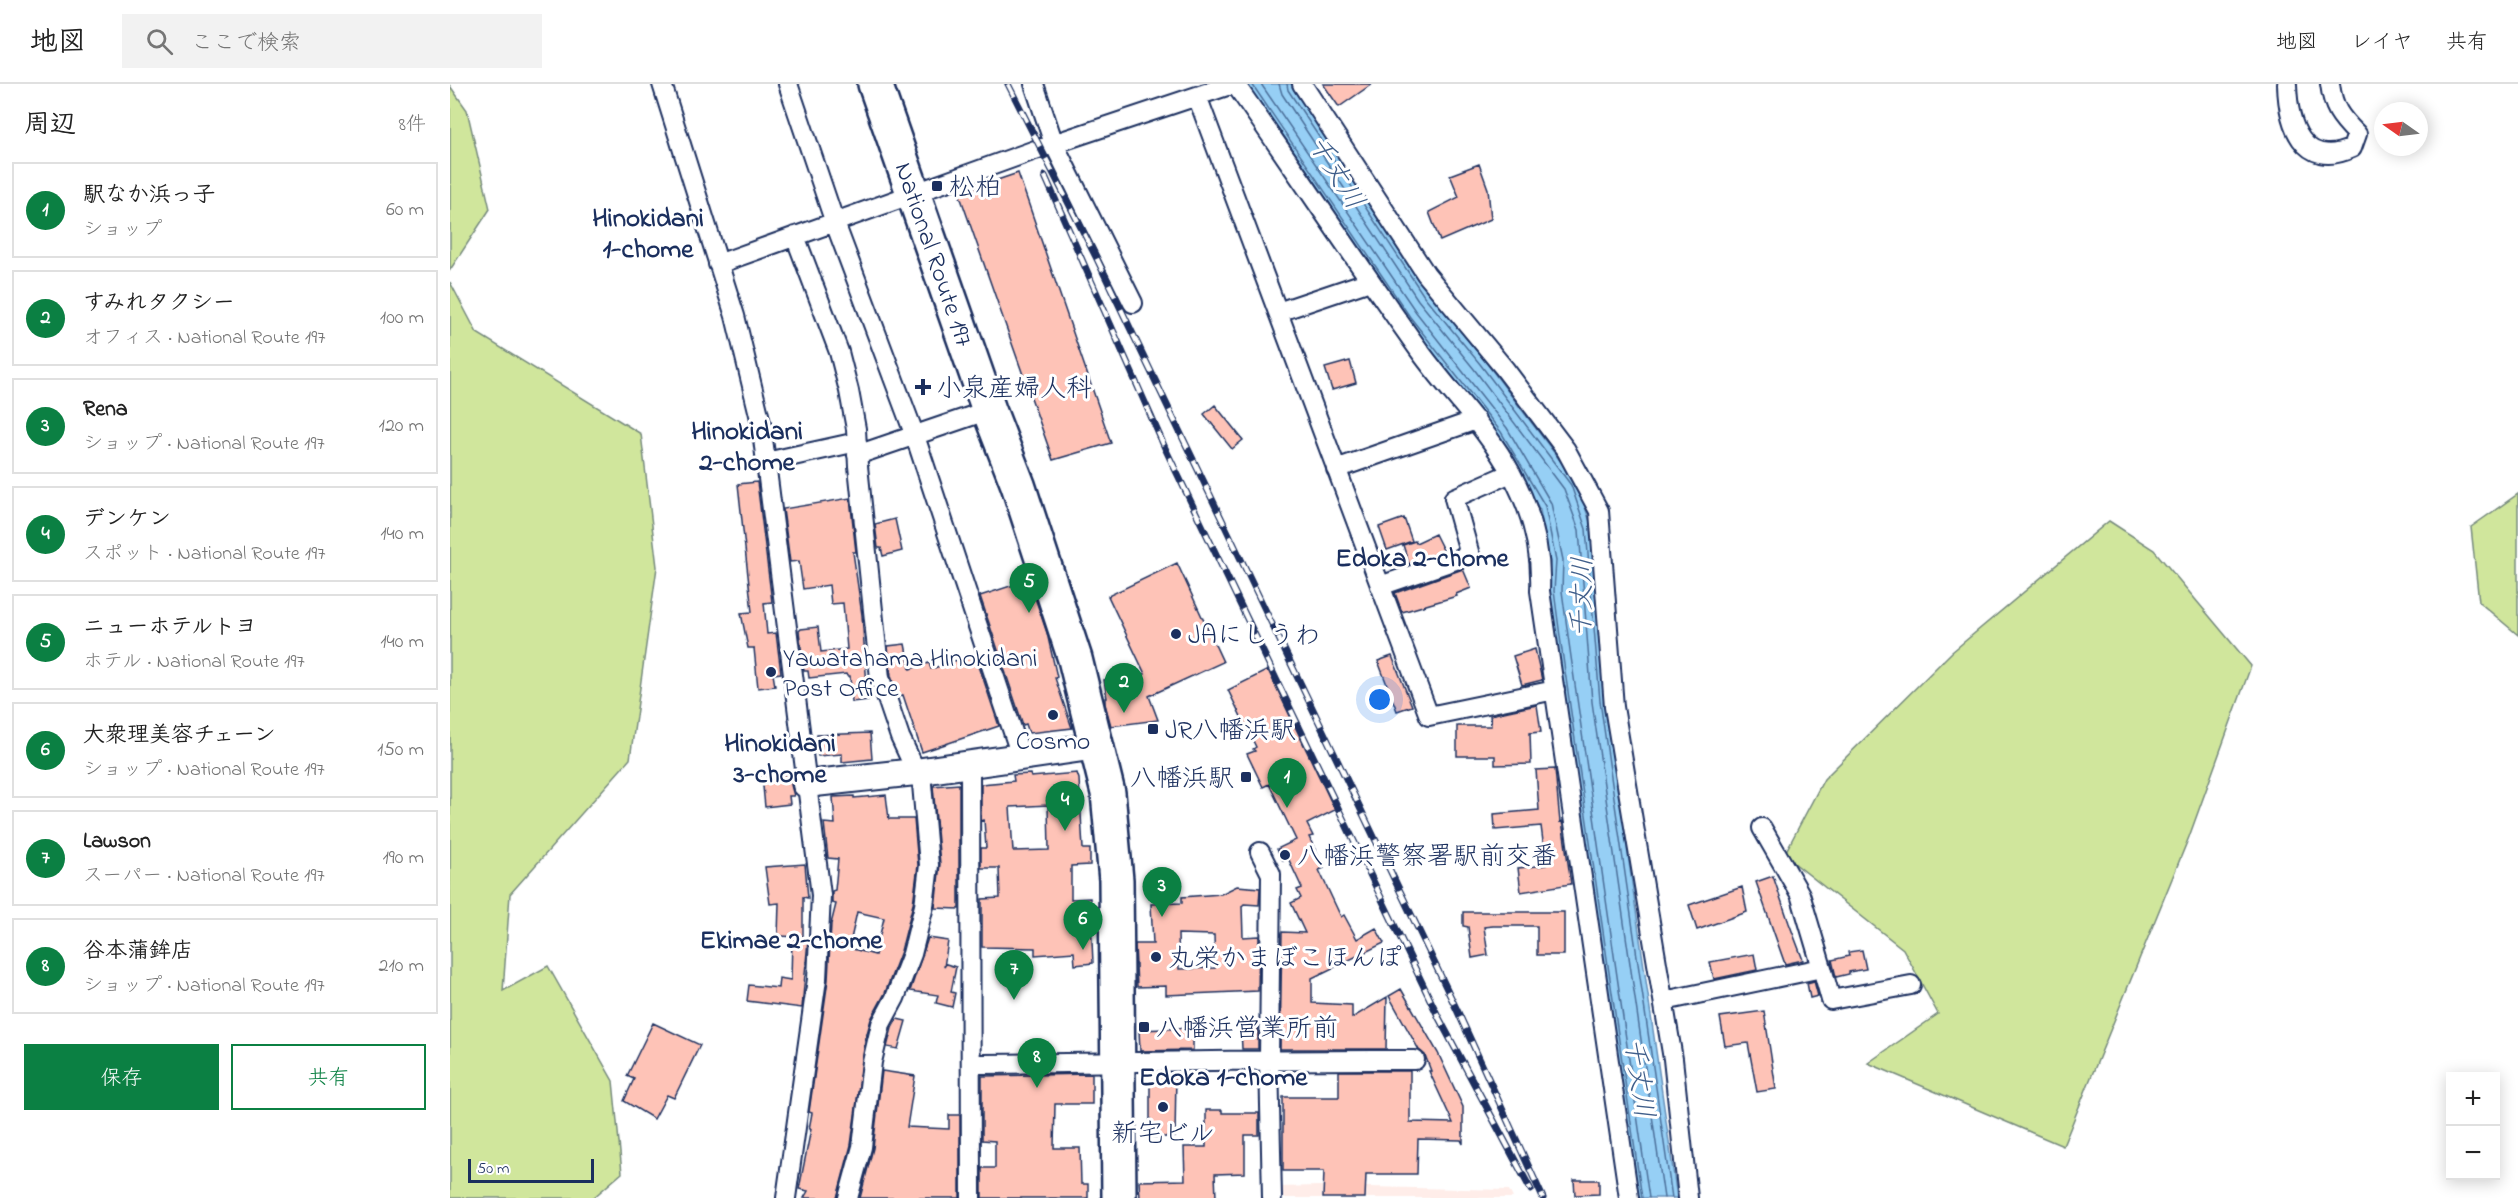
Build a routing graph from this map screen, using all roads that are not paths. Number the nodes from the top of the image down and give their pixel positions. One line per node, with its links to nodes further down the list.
1 (662, 84): 14 (street)
2 (788, 84): 12 (street)
3 (875, 84): 11 (highway, National Route 197)
4 (1034, 84): 10 (street)
5 (1234, 84): 9 (street); 15 (street)
6 (1302, 84): 36 (street)
7 (2287, 84): 8 (street)
8 (2330, 84)
9 (1197, 96): 10 (street); 17 (street)
10 (1054, 144): 11 (street); 16 (street)
11 (914, 193): 12 (street); 18 (highway, National Route 197)
12 (835, 223): 13 (street); 20 (street)
13 (795, 236): 14 (street); 21 (street)
14 (718, 264): 22 (street)
15 (1370, 281): 17 (street); 19 (street)
16 (1133, 303)
17 (1278, 312): 23 (street)
18 (989, 410): 20 (street); 27 (highway, National Route 197)
19 (1476, 420): 23 (street); 24 (street)
20 (915, 436): 21 (street); 28 (street)
21 (857, 448): 22 (street); 30 (street)
22 (766, 462): 31 (street)
23 (1336, 468): 25 (street)
24 (1511, 473): 25 (street); 26 (street)
25 (1380, 586): 26 (street)
26 (1555, 690): 46 (street)
27 (1097, 747): 28 (street); 39 (highway, National Route 197)
28 (1017, 757): 29 (street)
29 (970, 764): 30 (street); 40 (street)
30 (915, 772): 31 (street); 42 (street)
31 (806, 784): 41 (street)
32 (1762, 828): 34 (street)
33 (1260, 852): 37 (street)
34 (1822, 968): 35 (street); 36 (street)
35 (1911, 986)
36 (1665, 1001): 47 (street)
37 (1269, 1059): 38 (street); 39 (street); 45 (street)
38 (1415, 1060)
39 (1118, 1063): 40 (street); 44 (highway, National Route 197)
40 (971, 1064): 43 (street)
41 (786, 1198)
42 (848, 1198)
43 (971, 1198)
44 (1119, 1198)
45 (1272, 1198)
46 (1629, 1198)
47 (1688, 1198)

